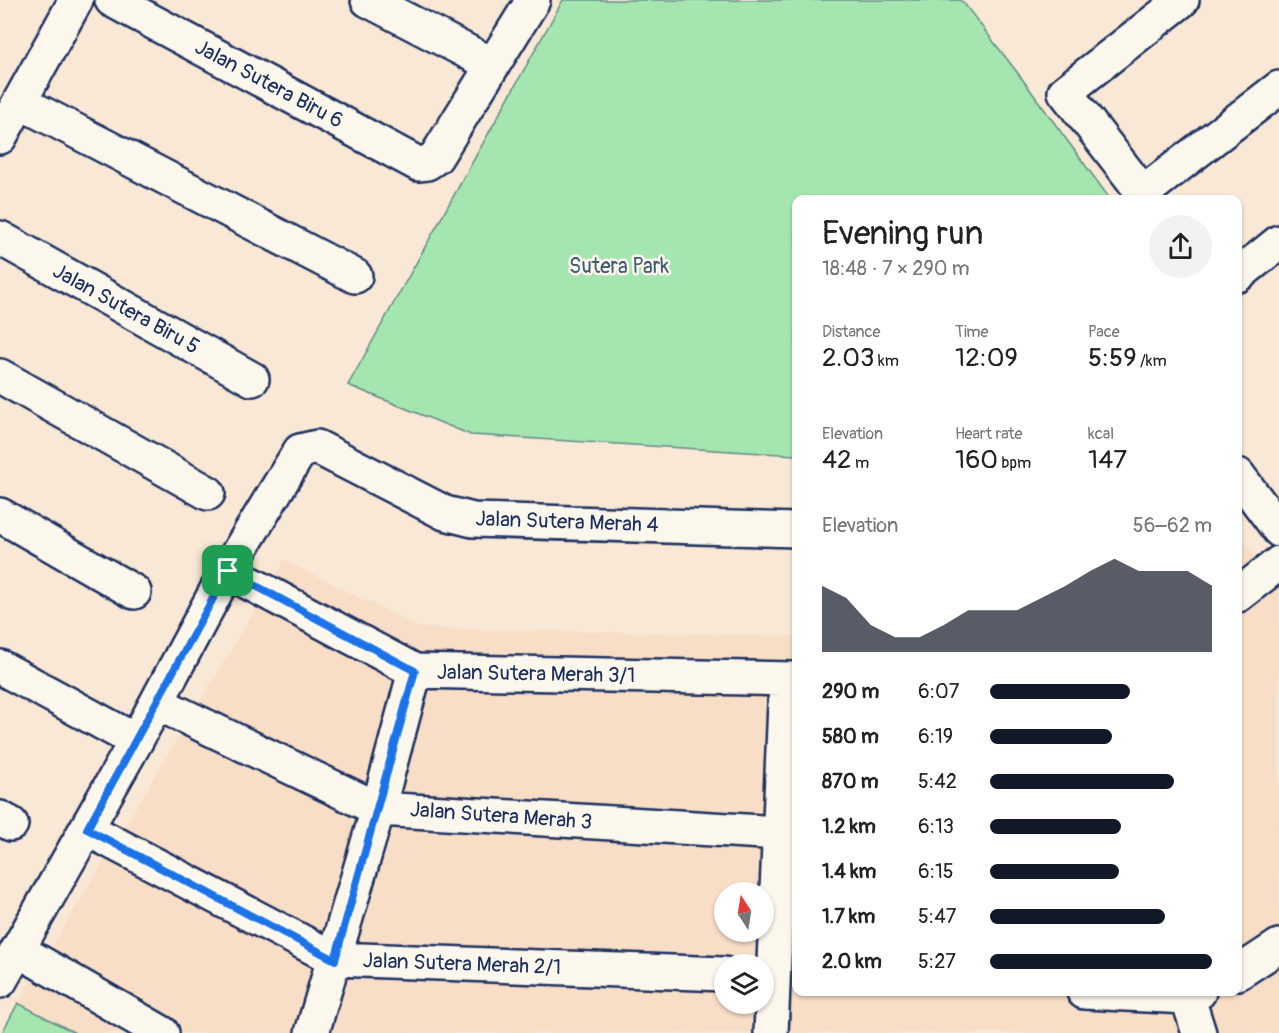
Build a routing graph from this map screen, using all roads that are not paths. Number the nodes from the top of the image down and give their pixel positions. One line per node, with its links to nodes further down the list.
1 (76, 0): 8 (street)
2 (112, 0): 6 (street, Jalan Sutera Biru 6)
3 (368, 0): 6 (street)
4 (533, 0): 6 (street)
5 (1182, 0): 7 (street)
6 (493, 65)
7 (1279, 88)
8 (20, 102): 9 (street); 13 (street)
9 (0, 137)
10 (0, 238): 15 (street, Jalan Sutera Biru 5)
11 (1279, 242): 12 (street)
12 (1242, 272)
13 (355, 276)
14 (0, 376): 17 (street)
15 (252, 379)
16 (1242, 480): 20 (street)
17 (208, 492)
18 (0, 515): 23 (street)
19 (792, 530): 22 (street, Jalan Sutera Merah 4)
20 (1279, 530)
21 (1279, 563): 24 (street)
22 (228, 571): 26 (street, Jalan Sutera Merah 3/1); 28 (street)
23 (134, 592)
24 (1242, 592)
25 (0, 667): 29 (street)
26 (415, 671): 27 (street, Jalan Sutera Merah 3/1); 30 (street)
27 (791, 679): 32 (street)
28 (157, 703): 29 (street); 30 (street, Jalan Sutera Merah 3)
29 (136, 741): 31 (street)
30 (378, 809): 32 (street, Jalan Sutera Merah 3); 34 (street)
31 (87, 829): 34 (street, Jalan Sutera Merah 2/1); 35 (street)
32 (788, 834): 38 (street)
33 (1279, 946): 36 (street)
34 (335, 960): 37 (street, Jalan Sutera Merah 2/1); 41 (street)
35 (6, 968): 40 (street)
36 (1242, 970)
37 (714, 974)
38 (778, 976): 42 (street)
39 (1192, 996): 43 (street)
40 (162, 1033)
41 (312, 1033)
42 (771, 1033)
43 (1199, 1033)

